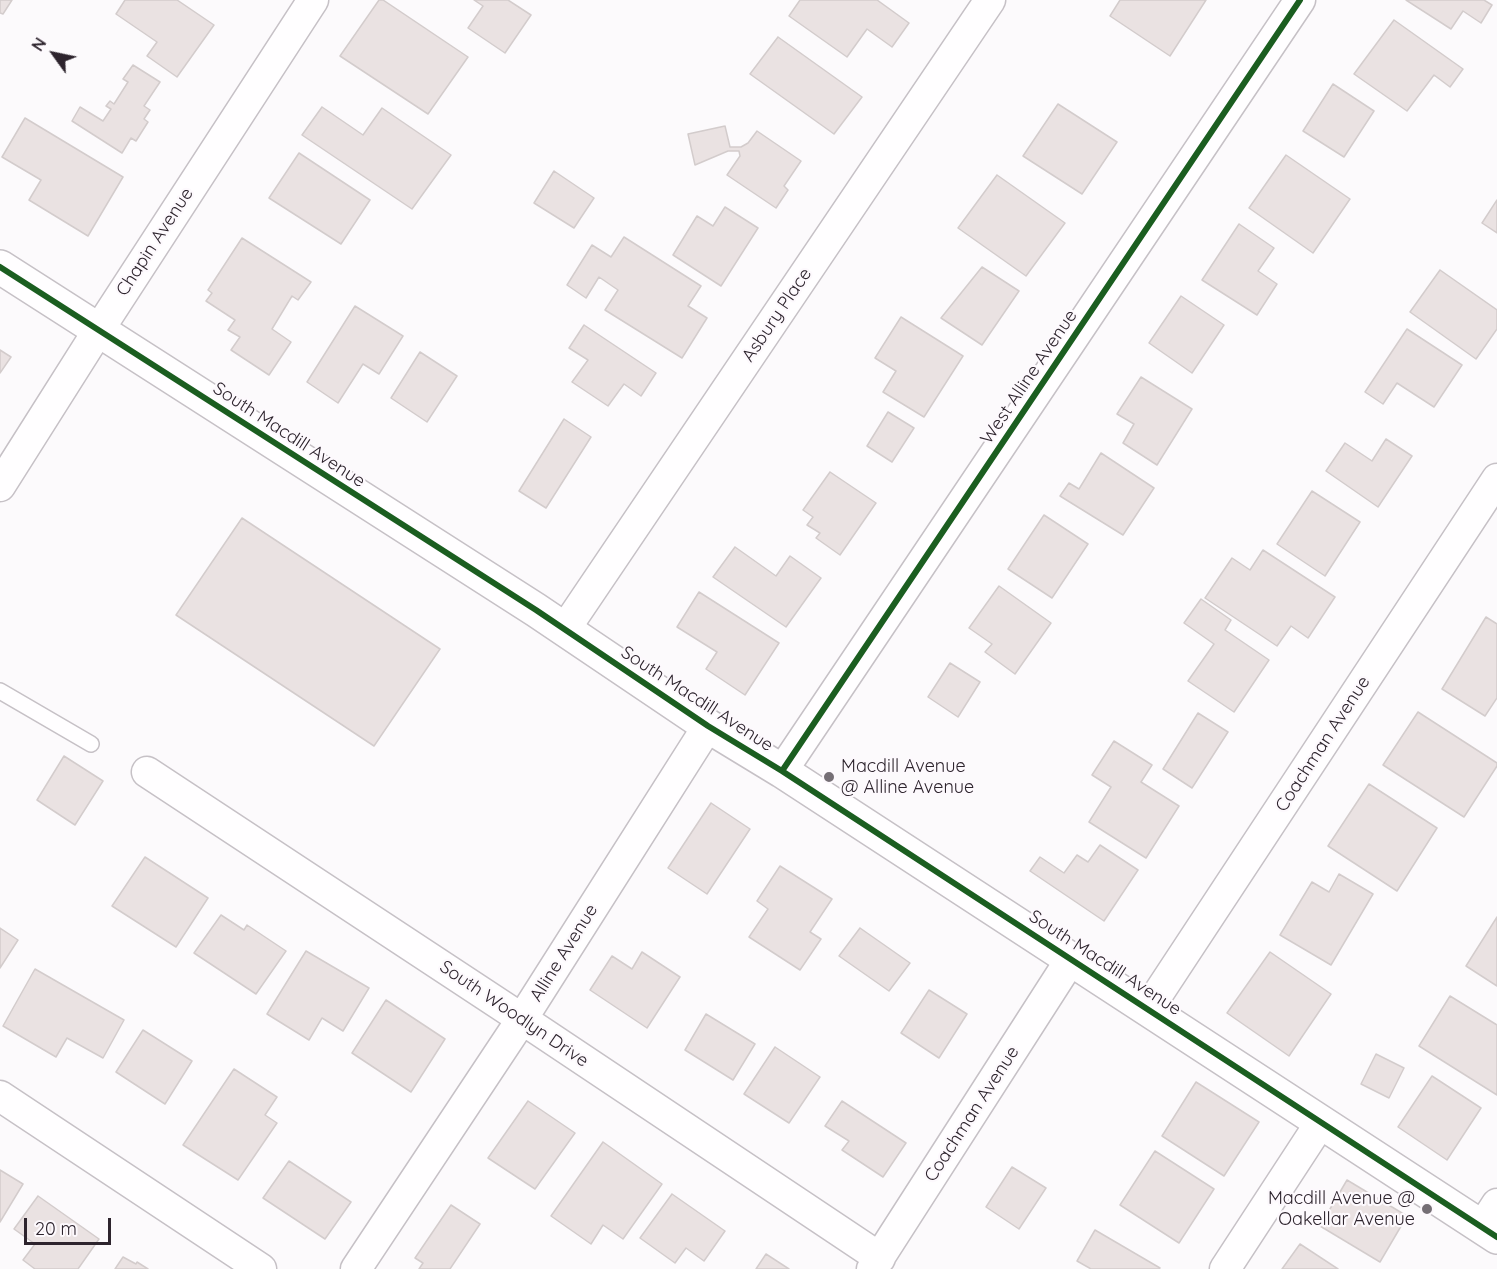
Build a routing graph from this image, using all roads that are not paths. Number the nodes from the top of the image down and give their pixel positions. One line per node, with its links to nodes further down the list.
1 (313, 0): 5 (street, Chapin Avenue)
2 (990, 0): 8 (street, Asbury Place)
3 (1300, 0): 12 (street, West Alline Avenue)
4 (0, 267): 5 (street, South Macdill Avenue)
5 (98, 331): 7 (street, Chapin Avenue); 8 (street, South Macdill Avenue)
6 (1497, 479): 15 (street, Coachman Avenue)
7 (0, 486)
8 (565, 629): 10 (street, South Macdill Avenue)
9 (0, 691): 11 (lane)
10 (708, 726): 12 (street, South Macdill Avenue); 16 (street, Alline Avenue)
11 (91, 744)
12 (782, 771): 14 (street, South Macdill Avenue)
13 (147, 772): 16 (street, South Woodlyn Drive)
14 (1071, 959): 15 (street, South Macdill Avenue); 20 (street, Coachman Avenue)
15 (1148, 1009): 18 (street, South Macdill Avenue)
16 (522, 1019): 20 (street, South Woodlyn Drive); 22 (street, Alline Avenue)
17 (0, 1096): 21 (street)
18 (1321, 1122): 19 (street, South Macdill Avenue); 23 (street)
19 (1492, 1222)
20 (876, 1264)
21 (261, 1269)
22 (356, 1269)
23 (1225, 1269)

